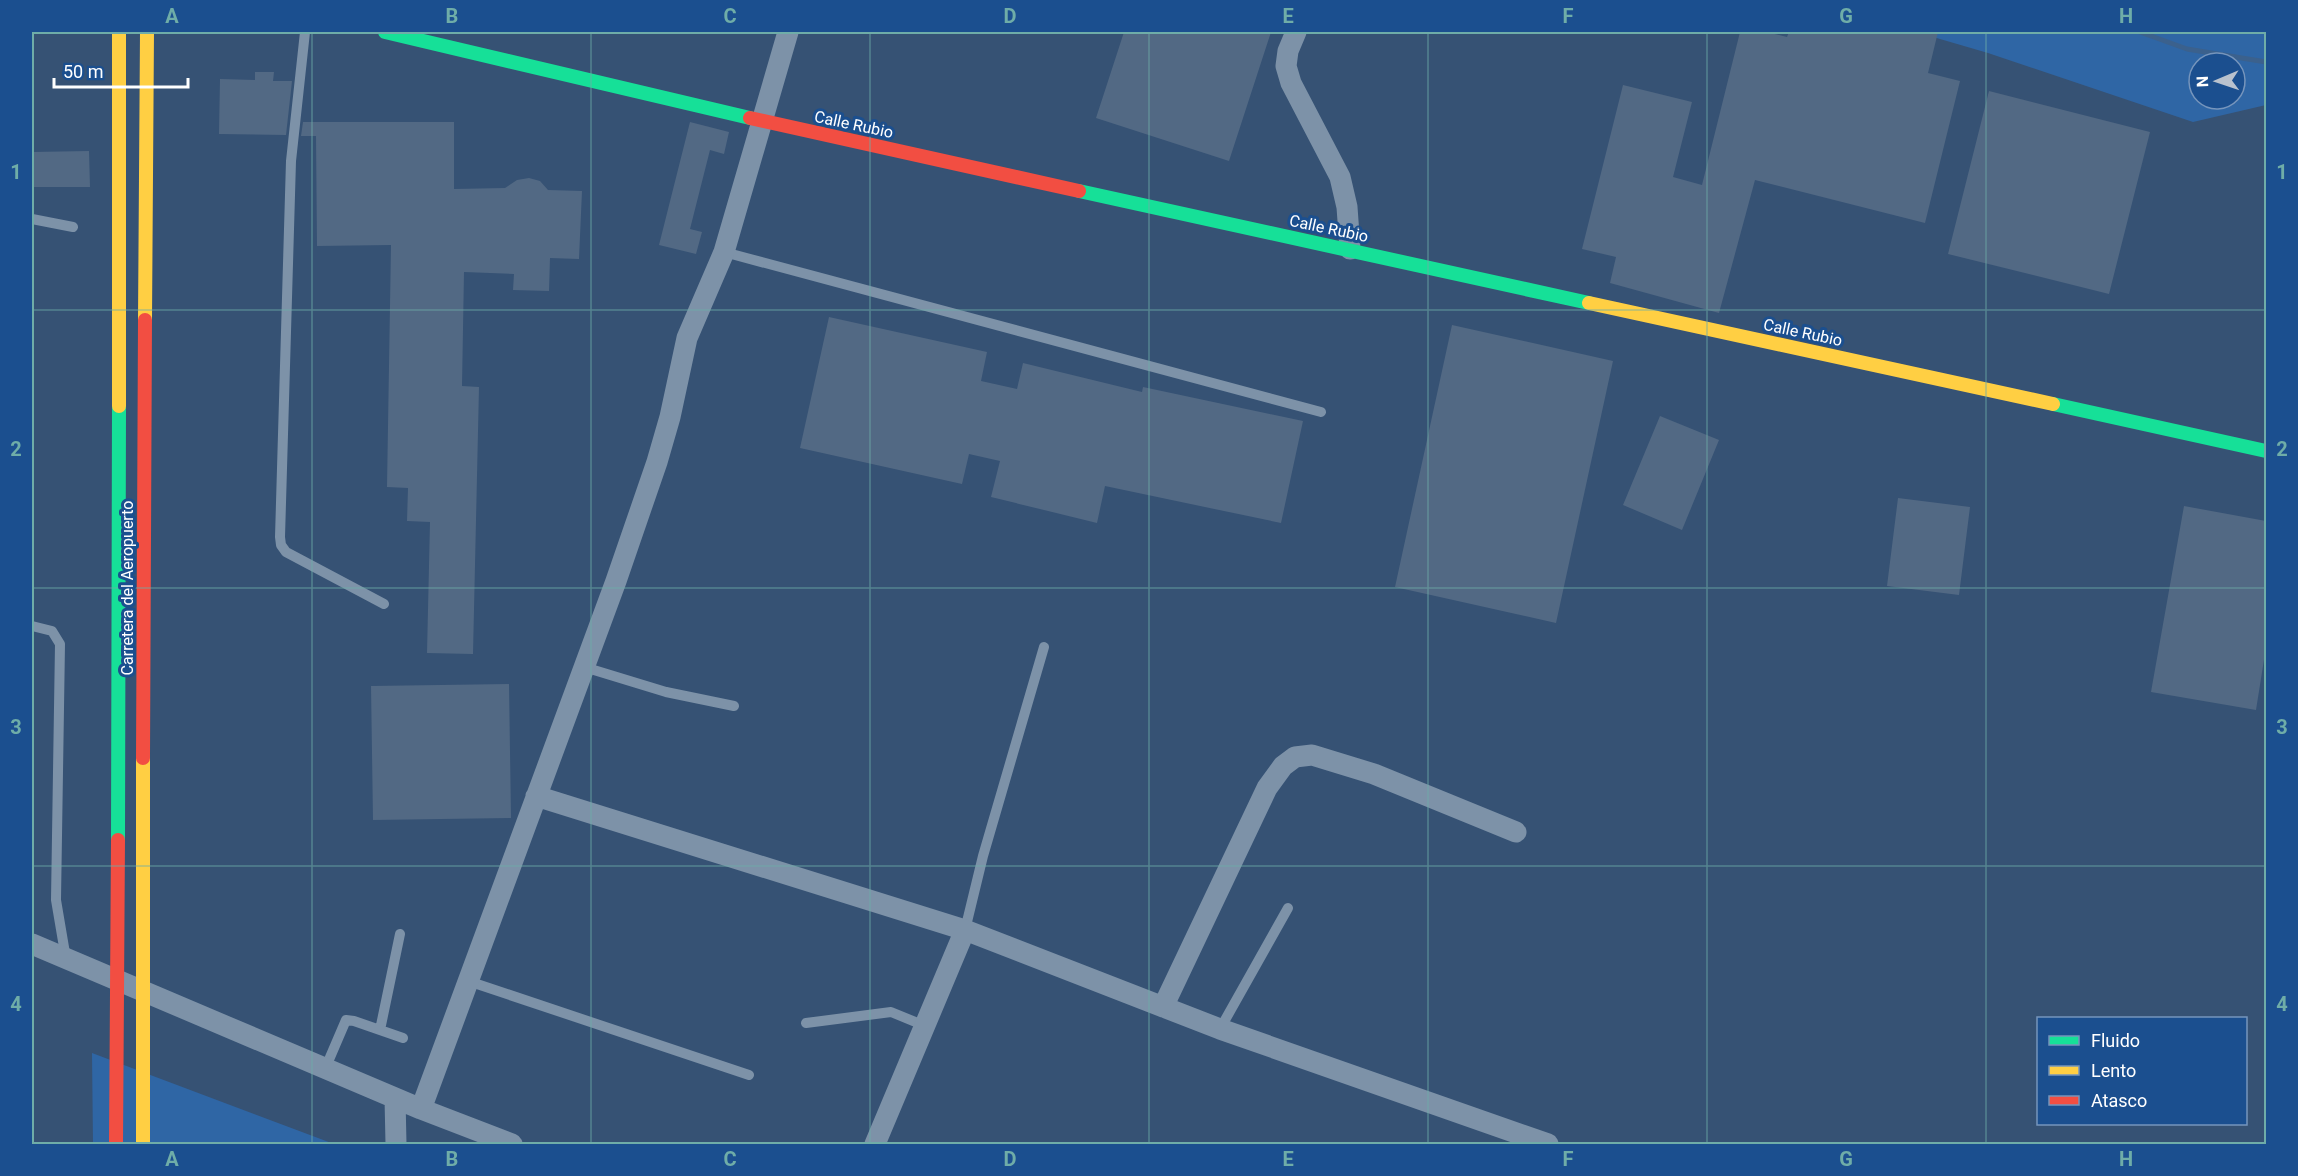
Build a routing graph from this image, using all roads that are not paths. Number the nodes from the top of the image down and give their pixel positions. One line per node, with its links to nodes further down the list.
1 (118, 32): 13 (main road, Carretera del Aeropuerto)
2 (147, 32): 14 (main road, Carretera del Aeropuerto)
3 (305, 32): 16 (lane)
4 (385, 32): 7 (main road, Calle Rubio)
5 (788, 32): 7 (street)
6 (1296, 32): 10 (street)
7 (762, 121): 10 (main road, Calle Rubio); 11 (street)
8 (32, 219): 9 (lane)
9 (73, 227)
10 (1350, 249): 15 (main road, Calle Rubio)
11 (724, 252): 12 (lane); 19 (street)
12 (1321, 412)
13 (118, 415): 14 (main road); 28 (main road, Carretera del Aeropuerto)
14 (144, 415): 30 (main road, Carretera del Aeropuerto)
15 (2266, 451)
16 (384, 604)
17 (32, 626): 27 (lane)
18 (1044, 647): 24 (lane)
19 (584, 667): 20 (lane); 21 (street)
20 (734, 706)
21 (536, 796): 24 (street); 29 (street)
22 (1516, 831): 31 (street)
23 (1288, 908): 34 (lane)
24 (965, 930): 31 (street); 33 (street)
25 (400, 934): 35 (lane)
26 (32, 944): 27 (street)
27 (66, 959): 28 (street)
28 (118, 981): 30 (street); 42 (main road, Carretera del Aeropuerto)
29 (468, 981): 38 (lane); 40 (street)
30 (144, 994): 37 (street); 43 (main road, Carretera del Aeropuerto)
31 (1163, 1007): 34 (street)
32 (806, 1023): 33 (lane)
33 (925, 1026): 46 (street)
34 (1220, 1029): 41 (street)
35 (380, 1030): 36 (lane); 37 (lane)
36 (404, 1038)
37 (325, 1069): 39 (street)
38 (749, 1074)
39 (395, 1098): 40 (street); 44 (street)
40 (421, 1109): 45 (street)
41 (1539, 1143)
42 (116, 1144)
43 (143, 1144)
44 (396, 1144)
45 (512, 1144)
46 (875, 1144)

